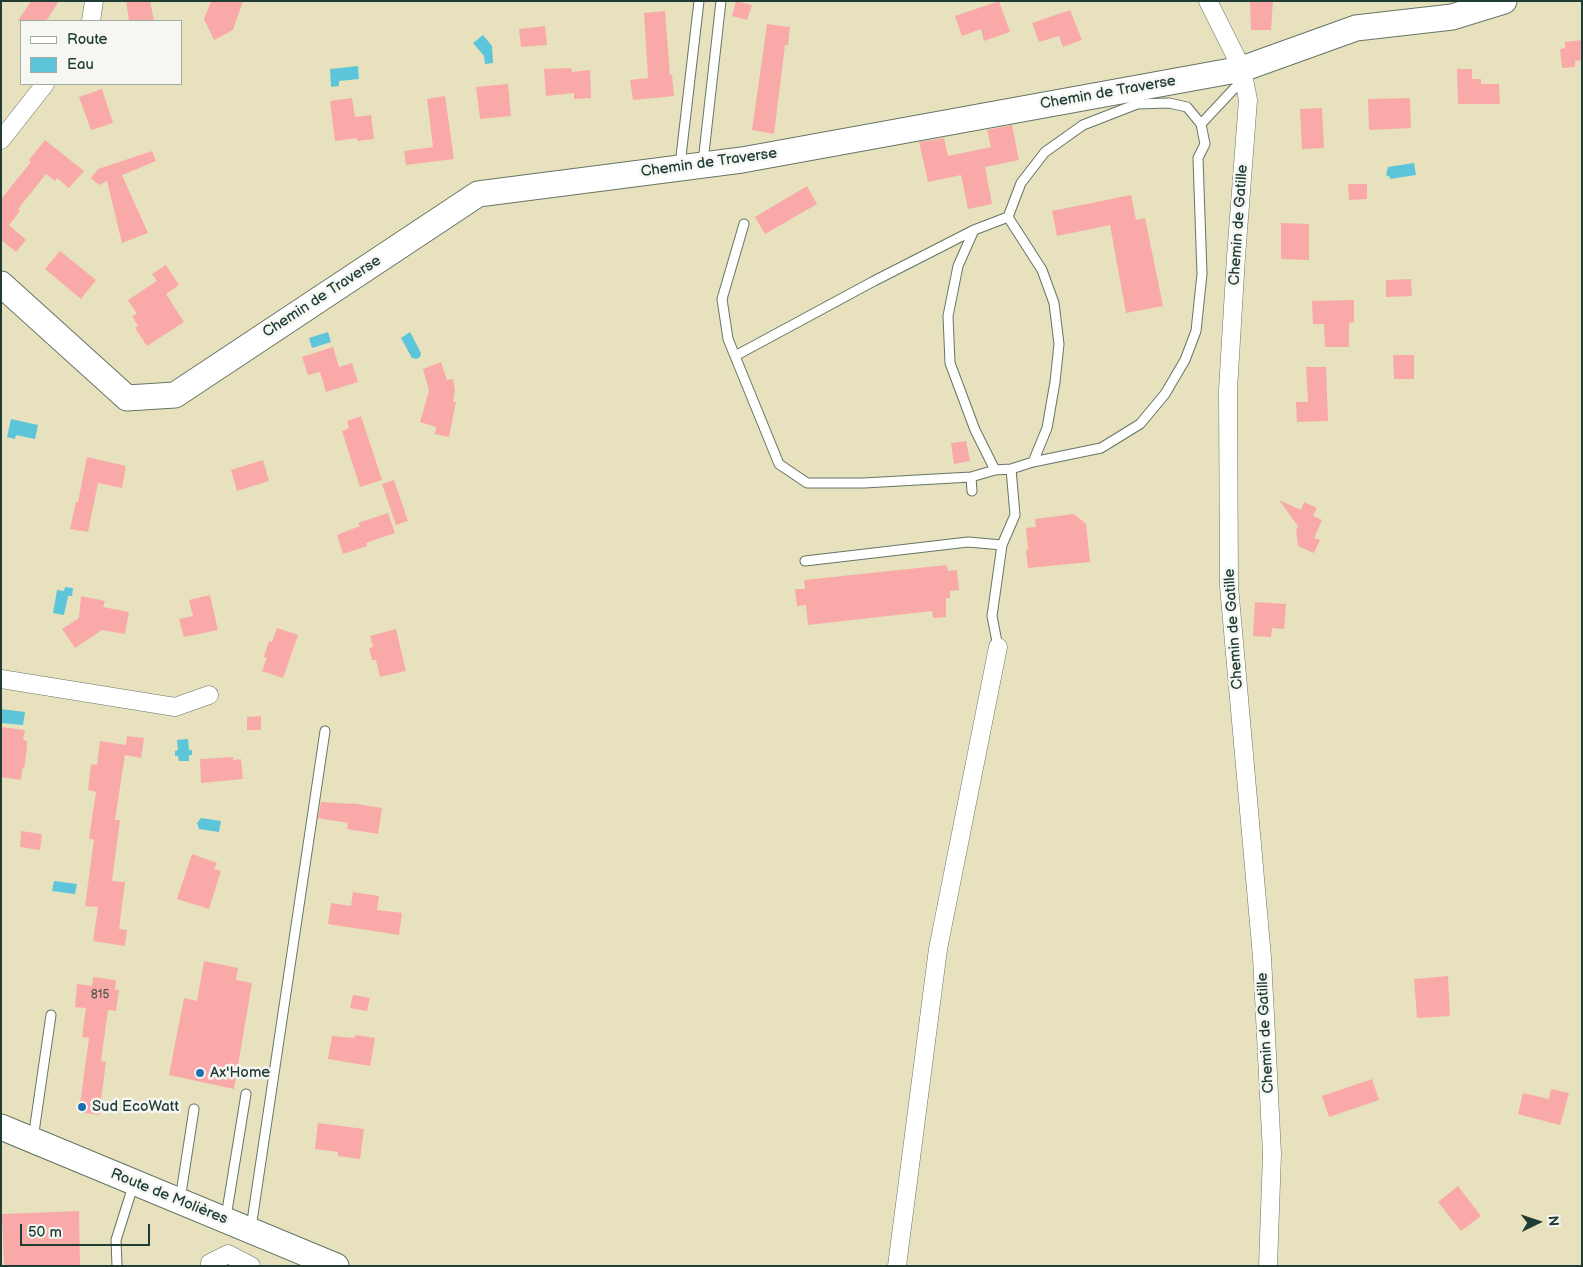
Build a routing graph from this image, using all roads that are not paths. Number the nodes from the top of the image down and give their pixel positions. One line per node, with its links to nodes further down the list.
1 (94, 1): 6 (street)
2 (699, 1): 11 (lane)
3 (721, 1): 11 (lane)
4 (1208, 1): 7 (street, Chemin de Gatille)
5 (1504, 1): 7 (street, Chemin de Traverse)
6 (91, 20)
7 (1243, 73): 9 (lane); 11 (street, Chemin de Traverse); 42 (street, Chemin de Gatille)
8 (44, 85): 10 (street)
9 (1201, 124): 12 (lane); 17 (lane)
10 (1, 140)
11 (691, 167): 15 (street, Chemin de Traverse)
12 (1008, 217): 14 (lane); 17 (lane)
13 (744, 224): 16 (lane)
14 (974, 230): 16 (lane); 19 (lane)
15 (1, 284)
16 (734, 356): 20 (lane)
17 (1033, 462): 18 (lane)
18 (1011, 469): 19 (lane); 22 (lane)
19 (995, 470): 20 (lane)
20 (971, 477): 21 (lane)
21 (972, 491)
22 (1002, 546): 23 (lane); 24 (lane)
23 (805, 561)
24 (998, 648): 41 (street)
25 (1, 679): 26 (street)
26 (209, 695)
27 (324, 731): 36 (lane)
28 (51, 1016): 32 (lane)
29 (246, 1094): 35 (lane)
30 (194, 1109): 34 (lane)
31 (1, 1127): 32 (street, Route de Molières)
32 (33, 1140): 33 (street, Route de Molières)
33 (134, 1182): 34 (street, Route de Molières); 37 (lane)
34 (180, 1201): 35 (street, Route de Molières)
35 (226, 1220): 36 (street, Route de Molières)
36 (251, 1231): 40 (street, Route de Molières)
37 (117, 1266)
38 (210, 1266): 39 (street)
39 (252, 1266)
40 (336, 1266)
41 (897, 1266)
42 (1268, 1266)

